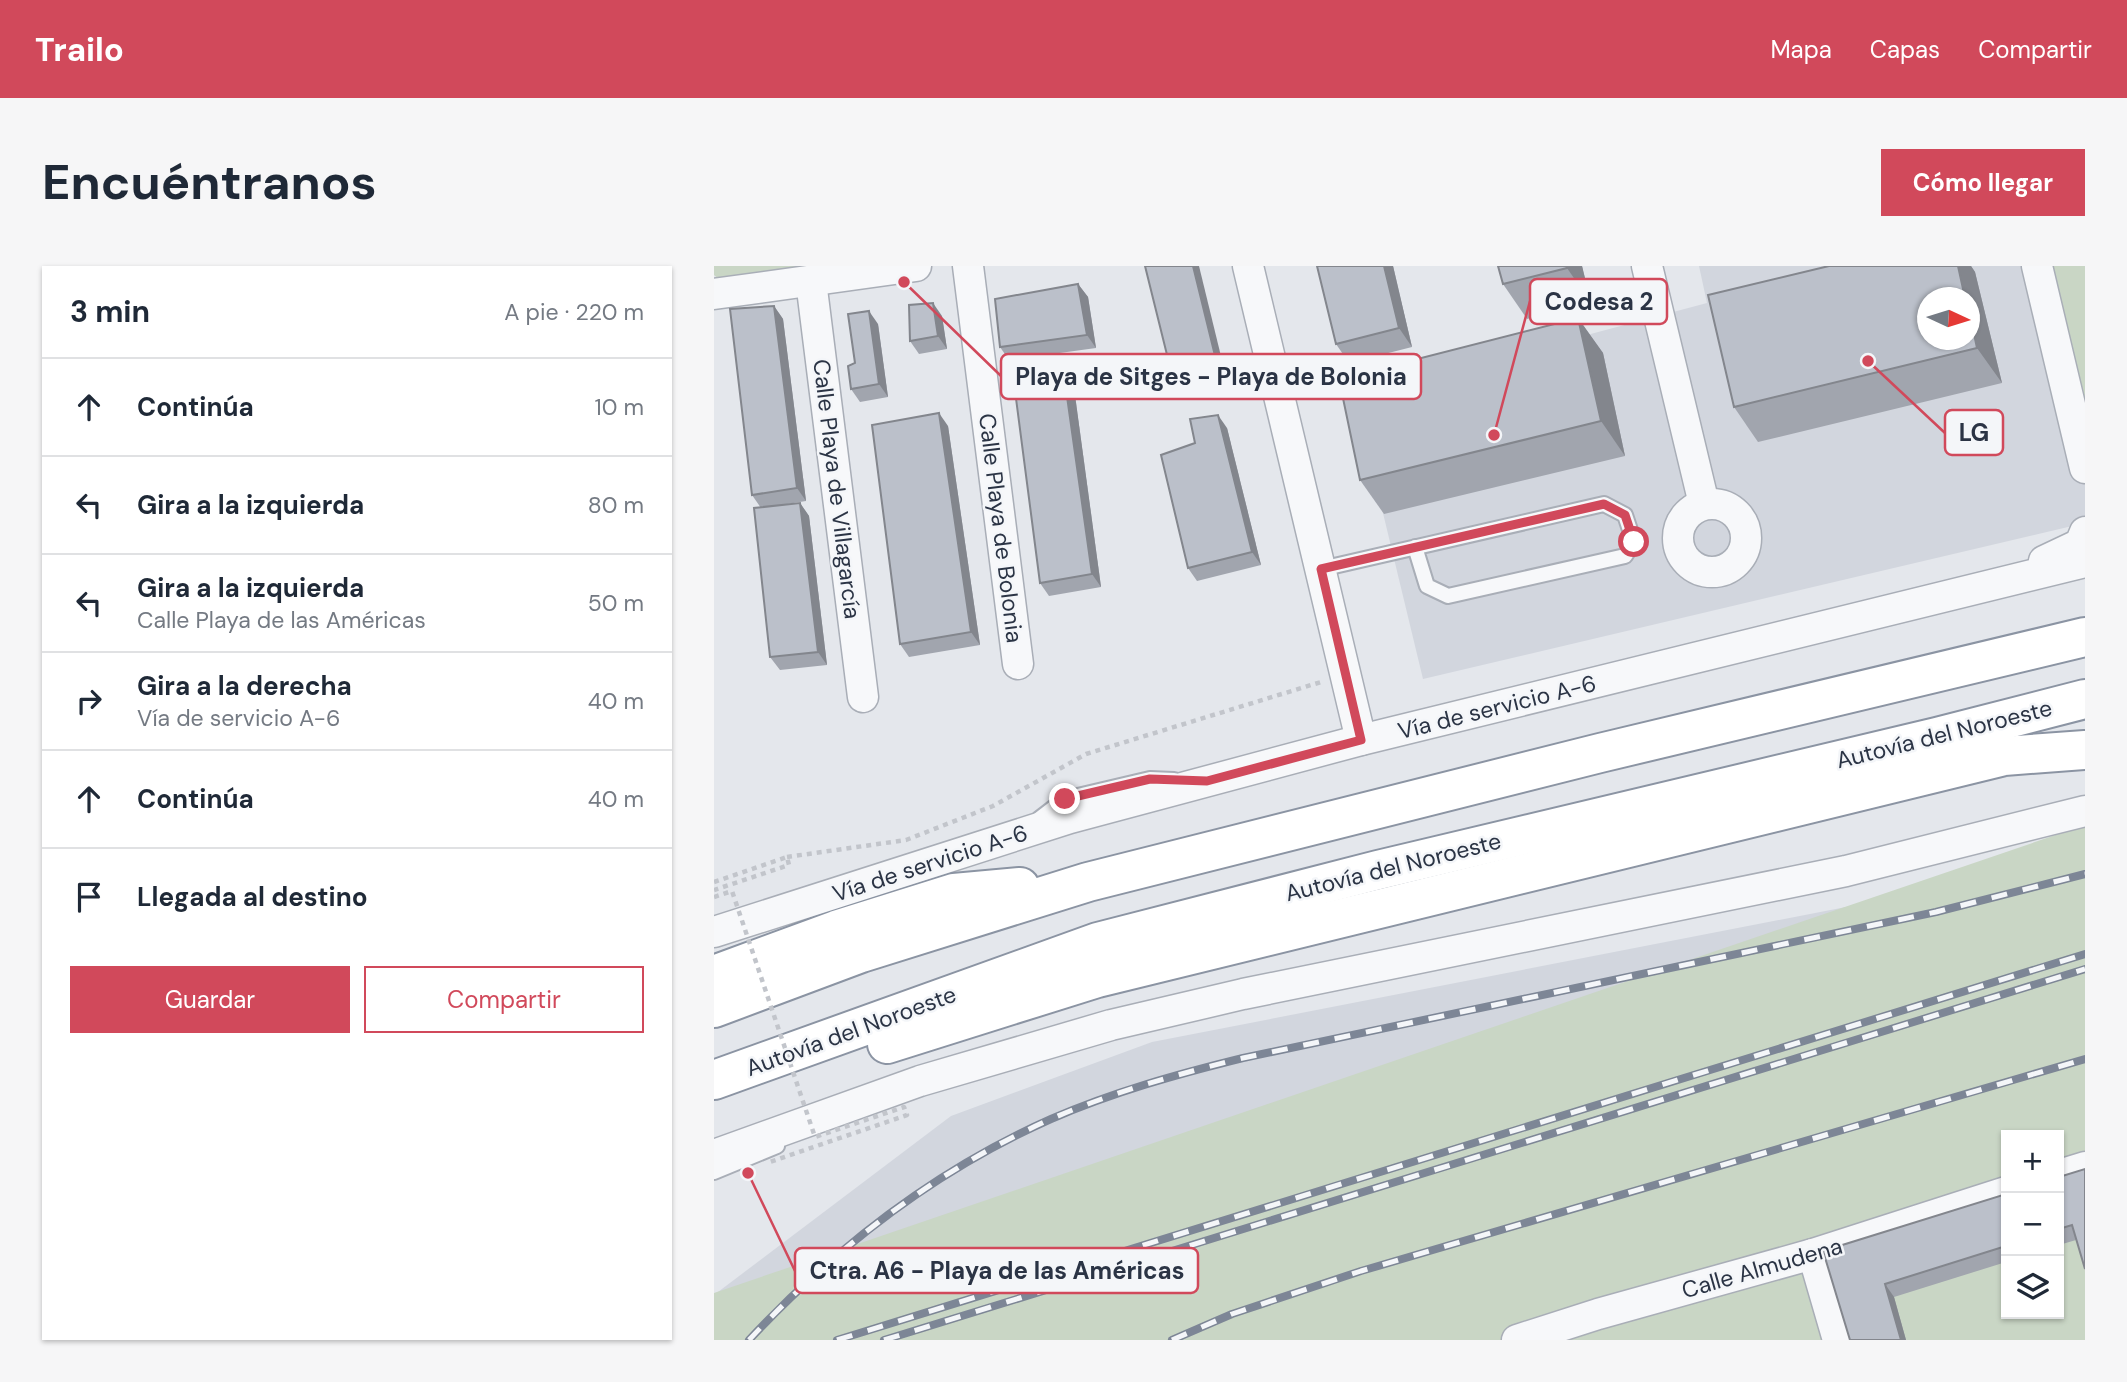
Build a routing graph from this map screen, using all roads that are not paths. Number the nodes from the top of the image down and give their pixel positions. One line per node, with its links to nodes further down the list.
1 (916, 266): 6 (street)
2 (968, 266): 18 (street, Calle Playa de Bolonia)
3 (1248, 266): 15 (street)
4 (1647, 266): 11 (street)
5 (2037, 266): 8 (street)
6 (811, 281): 7 (street); 19 (street, Calle Playa de Villagarcía)
7 (714, 294)
8 (2073, 365): 9 (street)
9 (2080, 414): 10 (street)
10 (2085, 468)
11 (1704, 504)
12 (2085, 532): 16 (street)
13 (1415, 547): 13 (lane); 15 (lane)
14 (2085, 562): 16 (street, Vía de servicio A-6)
15 (1321, 569): 21 (street)
16 (1997, 585): 21 (street, Vía de servicio A-6)
17 (2085, 637): 24 (highway)
18 (1018, 664)
19 (863, 697)
20 (2085, 699): 28 (highway, Autovía del Noroeste)
21 (1361, 740): 25 (street, Vía de servicio A-6)
22 (2085, 750): 30 (highway)
23 (2085, 811): 29 (street)
24 (1088, 882): 26 (highway); 27 (highway)
25 (714, 932)
26 (714, 975)
27 (714, 1008)
28 (714, 1080)
29 (920, 1081): 31 (street); 33 (lane)
30 (714, 1108)
31 (714, 1156)
32 (2085, 1167): 34 (street)
33 (714, 1172)
34 (2064, 1173)
35 (2003, 1193): 36 (street, Calle Almudena)
36 (1813, 1254): 37 (street, Calle Almudena); 38 (street)
37 (1517, 1340)
38 (1838, 1340)

